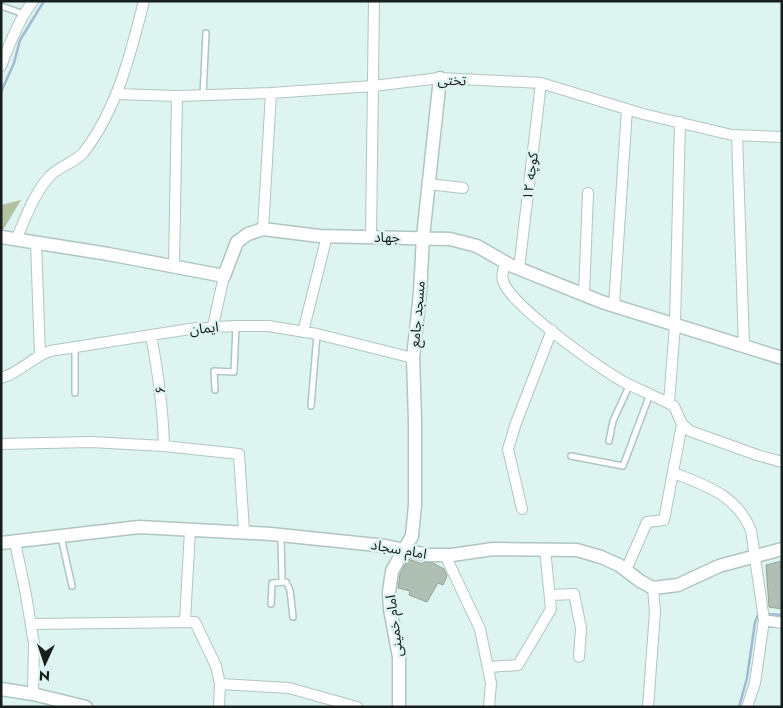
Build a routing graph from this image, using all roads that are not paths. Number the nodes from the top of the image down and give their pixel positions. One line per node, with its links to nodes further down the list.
1 (33, 1): 5 (street)
2 (144, 1): 13 (street)
3 (374, 1): 11 (street)
4 (1, 6): 5 (lane)
5 (24, 14): 7 (street)
6 (206, 33): 14 (lane)
7 (6, 40): 8 (street)
8 (1, 66)
9 (440, 78): 10 (street, تختی); 11 (street, تختی); 20 (street, مسجد جامع)
10 (541, 83): 16 (street, تختی); 32 (street, کوچه ۱۲)
11 (373, 86): 12 (street, تختی); 26 (street)
12 (272, 93): 14 (street, تختی); 23 (street)
13 (116, 94): 15 (street, تختی); 28 (street)
14 (203, 95): 15 (street, تختی)
15 (177, 96): 31 (street)
16 (627, 109): 17 (street, تختی); 35 (street)
17 (680, 122): 18 (street, تختی); 36 (street)
18 (736, 135): 19 (street, تختی); 43 (street)
19 (782, 137)
20 (428, 184): 21 (street); 27 (street, مسجد جامع)
21 (463, 188)
22 (588, 193): 34 (street)
23 (263, 229): 24 (street, جهاد); 33 (street)
24 (327, 236): 26 (street, جهاد); 40 (street)
25 (1, 237): 28 (street)
26 (371, 237): 27 (street, جهاد)
27 (423, 237): 30 (street, جهاد); 46 (street, مسجد جامع)
28 (16, 240): 29 (street)
29 (36, 242): 31 (street); 45 (street)
30 (505, 262): 32 (street, جهاد); 39 (street)
31 (174, 266): 33 (street)
32 (519, 269): 34 (street, جهاد)
33 (224, 276): 37 (street)
34 (584, 295): 35 (street, جهاد)
35 (614, 305): 36 (street, جهاد)
36 (675, 325): 43 (street, جهاد); 53 (street)
37 (213, 326): 38 (street, ایمان); 42 (street, ایمان)
38 (236, 326): 40 (street, ایمان); 50 (lane)
39 (552, 330): 49 (street); 62 (street)
40 (303, 332): 41 (street, ایمان)
41 (317, 334): 46 (street, ایمان); 54 (lane)
42 (150, 335): 44 (street, ایمان); 58 (street, ۶)
43 (744, 346): 47 (street, جهاد)
44 (75, 347): 45 (street, ایمان); 51 (lane)
45 (40, 355): 48 (street, ایمان)
46 (413, 358): 69 (street, مسجد جامع)
47 (782, 358)
48 (1, 378)
49 (630, 384): 52 (street); 56 (lane)
50 (215, 390)
51 (76, 393)
52 (650, 394): 53 (street); 59 (lane)
53 (669, 403): 55 (street)
54 (311, 406)
55 (682, 424): 60 (street); 61 (street)
56 (609, 441)
57 (1, 444): 58 (street)
58 (164, 446): 64 (street)
59 (571, 456)
60 (782, 462)
61 (674, 473): 73 (street); 74 (street)
62 (522, 509)
63 (190, 530): 64 (street, امام سجاد); 66 (street, امام سجاد); 82 (street)
64 (244, 532): 65 (street, امام سجاد)
65 (281, 535): 69 (street, امام سجاد); 75 (lane)
66 (61, 537): 67 (street, امام سجاد); 76 (lane)
67 (15, 542): 68 (street, امام سجاد); 84 (street)
68 (1, 544)
69 (403, 549): 72 (street, امام سجاد); 93 (street, امام خمینی)
70 (545, 549): 72 (street, امام سجاد); 74 (street, امام سجاد); 78 (street)
71 (782, 549): 73 (street)
72 (445, 555): 86 (street)
73 (755, 555): 77 (street); 81 (street)
74 (626, 570): 77 (street, امام سجاد)
75 (282, 582): 79 (lane); 80 (lane)
76 (72, 586)
77 (653, 588): 95 (street)
78 (551, 595): 85 (street); 86 (street)
79 (270, 604)
80 (293, 616)
81 (763, 616): 83 (street); 96 (street)
82 (185, 621): 84 (street); 87 (street)
83 (782, 623)
84 (31, 624): 89 (street)
85 (579, 657)
86 (489, 667): 94 (street)
87 (220, 684): 91 (street); 92 (street)
88 (1, 688): 89 (street)
89 (32, 694): 90 (street)
90 (86, 707)
91 (219, 707)
92 (357, 707)
93 (399, 707)
94 (489, 707)
95 (648, 707)
96 (747, 707)

